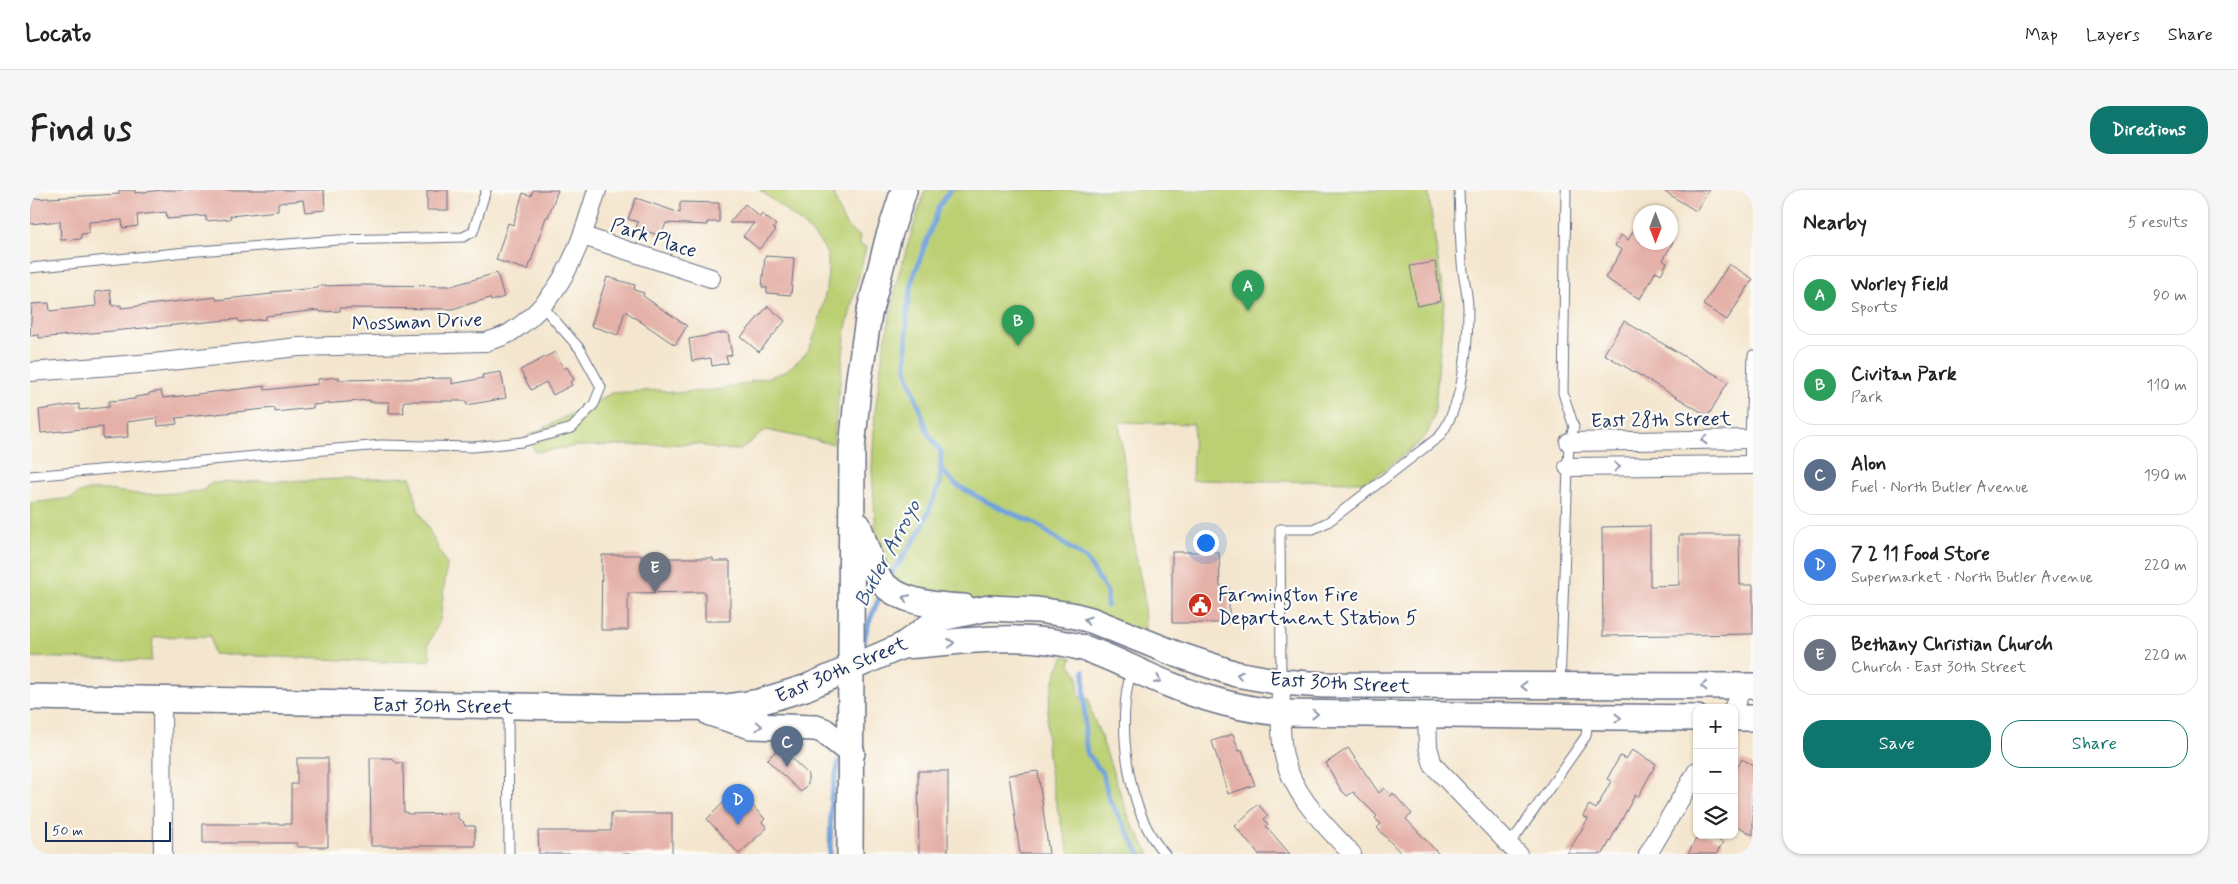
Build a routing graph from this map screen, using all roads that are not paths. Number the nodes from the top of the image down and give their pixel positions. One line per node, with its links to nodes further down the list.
1 (486, 190): 7 (lane)
2 (597, 190): 6 (street, Mossman Drive)
3 (904, 190): 17 (main road)
4 (1459, 190): 22 (lane)
5 (1566, 190): 13 (lane)
6 (583, 236): 8 (street, Park Place); 9 (street, Mossman Drive)
7 (30, 268)
8 (711, 278)
9 (543, 307): 11 (street, Mossman Drive); 16 (lane)
10 (1753, 355): 12 (lane)
11 (30, 372)
12 (1751, 439): 13 (street, East 28th Street, one-way to 13); 14 (lane)
13 (1569, 442): 15 (lane)
14 (1751, 465): 15 (street, one-way to 14)
15 (1568, 467): 23 (lane)
16 (30, 476)
17 (852, 507): 18 (main road, one-way to 17); 20 (main road)
18 (989, 608): 19 (main road, East 30th Street); 22 (main road, East 30th Street, one-way to 18)
19 (902, 646): 20 (main road, East 30th Street); 21 (main road, one-way to 21)
20 (851, 668): 28 (main road, East 30th Street); 35 (main road)
21 (1133, 668): 29 (main road, one-way to 29); 41 (lane)
22 (1281, 682): 23 (main road, East 30th Street, one-way to 22); 29 (street)
23 (1560, 686): 24 (main road, East 30th Street, one-way to 23)
24 (1743, 694)
25 (30, 697): 26 (main road, East 30th Street)
26 (162, 700): 27 (main road, East 30th Street); 38 (street)
27 (508, 706): 28 (main road, East 30th Street); 39 (lane)
28 (695, 709): 35 (main road, one-way to 35)
29 (1281, 713): 30 (main road, one-way to 30); 42 (street)
30 (1428, 716): 31 (main road); 37 (street)
31 (1588, 718): 32 (main road, one-way to 32); 37 (lane)
32 (1693, 718)
33 (1738, 718): 34 (main road)
34 (1753, 718)
35 (852, 753): 40 (main road)
36 (1693, 777): 43 (street)
37 (1513, 849)
38 (164, 854)
39 (509, 854)
40 (850, 854)
41 (1164, 854)
42 (1352, 854)
43 (1648, 854)

